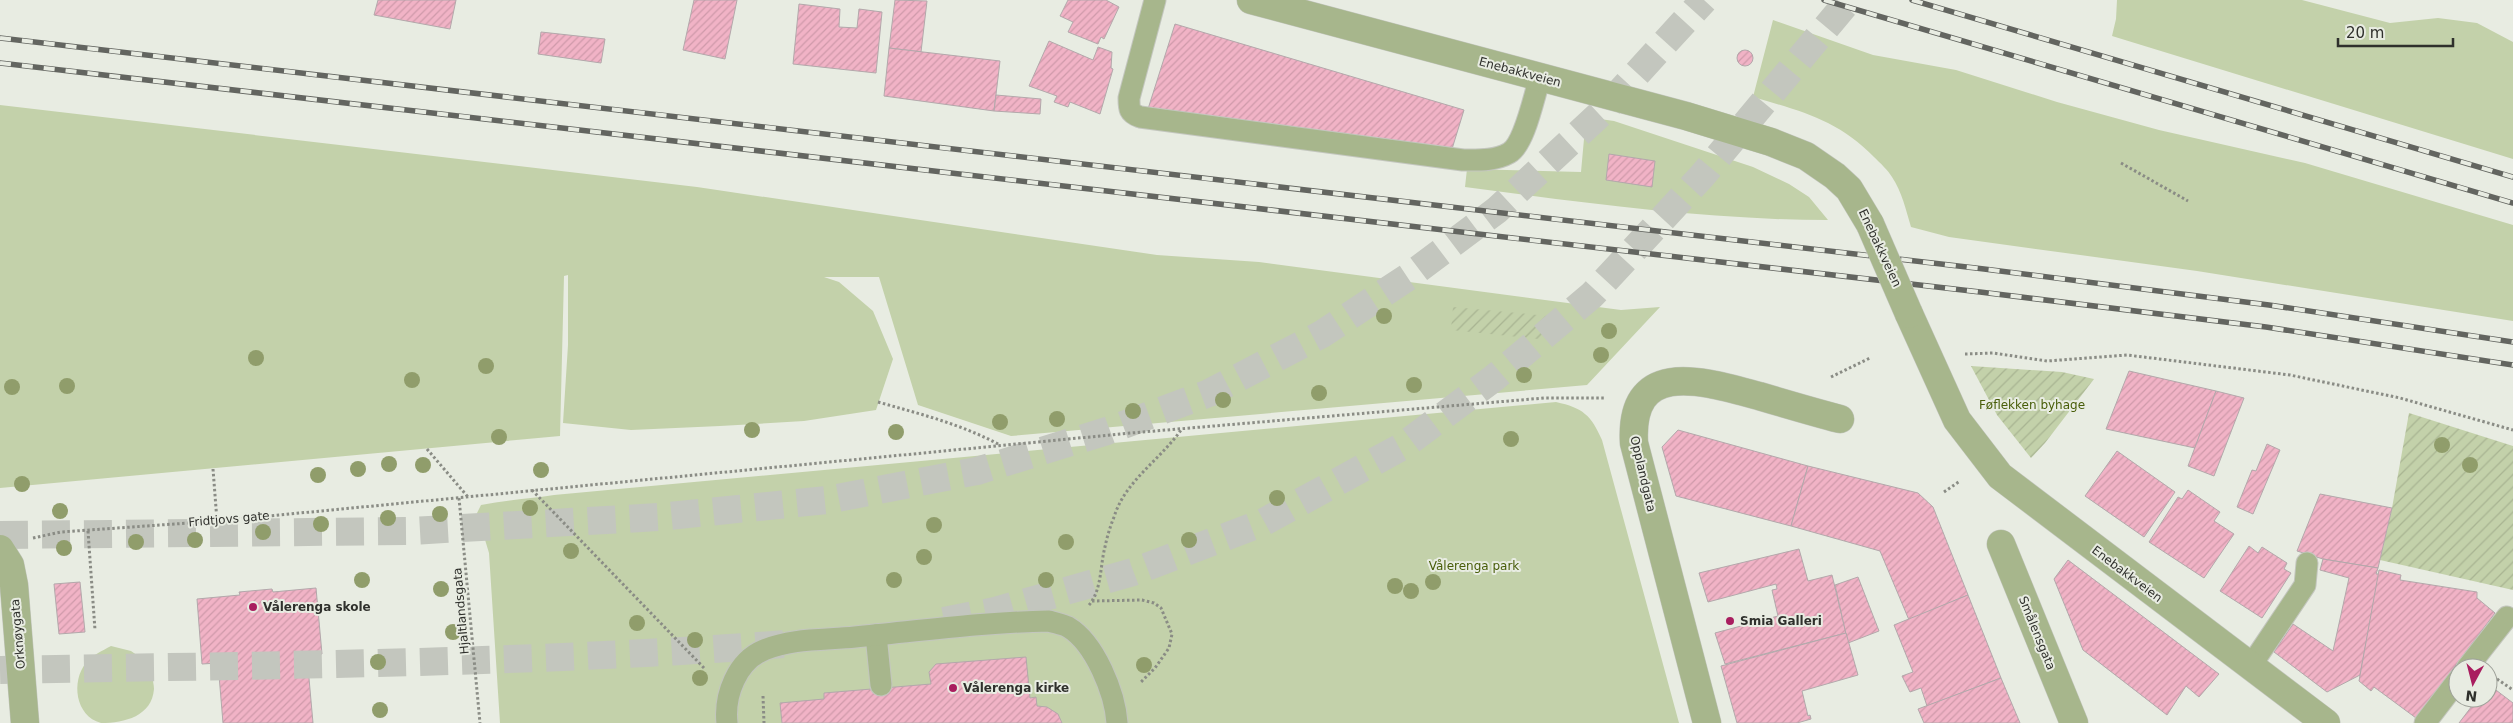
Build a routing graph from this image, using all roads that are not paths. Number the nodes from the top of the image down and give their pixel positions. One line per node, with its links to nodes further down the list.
1 (1155, 0): 3 (lane)
2 (1251, 0): 3 (street, Enebakkveien)
3 (1540, 78): 11 (street, Enebakkveien, bridge)
4 (1840, 419): 17 (street, Opplandgata)
5 (2001, 544): 18 (street, Smålensgata)
6 (0, 549): 14 (street, Orknøygata)
7 (2307, 562): 11 (lane)
8 (2507, 617): 10 (lane)
9 (876, 635): 12 (lane); 15 (lane); 16 (lane)
10 (2476, 658)
11 (2250, 667): 19 (street, Enebakkveien)
12 (881, 685)
13 (2448, 693): 20 (lane)
14 (25, 723)
15 (727, 723)
16 (1117, 723)
17 (1707, 723)
18 (2074, 723)
19 (2326, 723)
20 (2425, 723)

